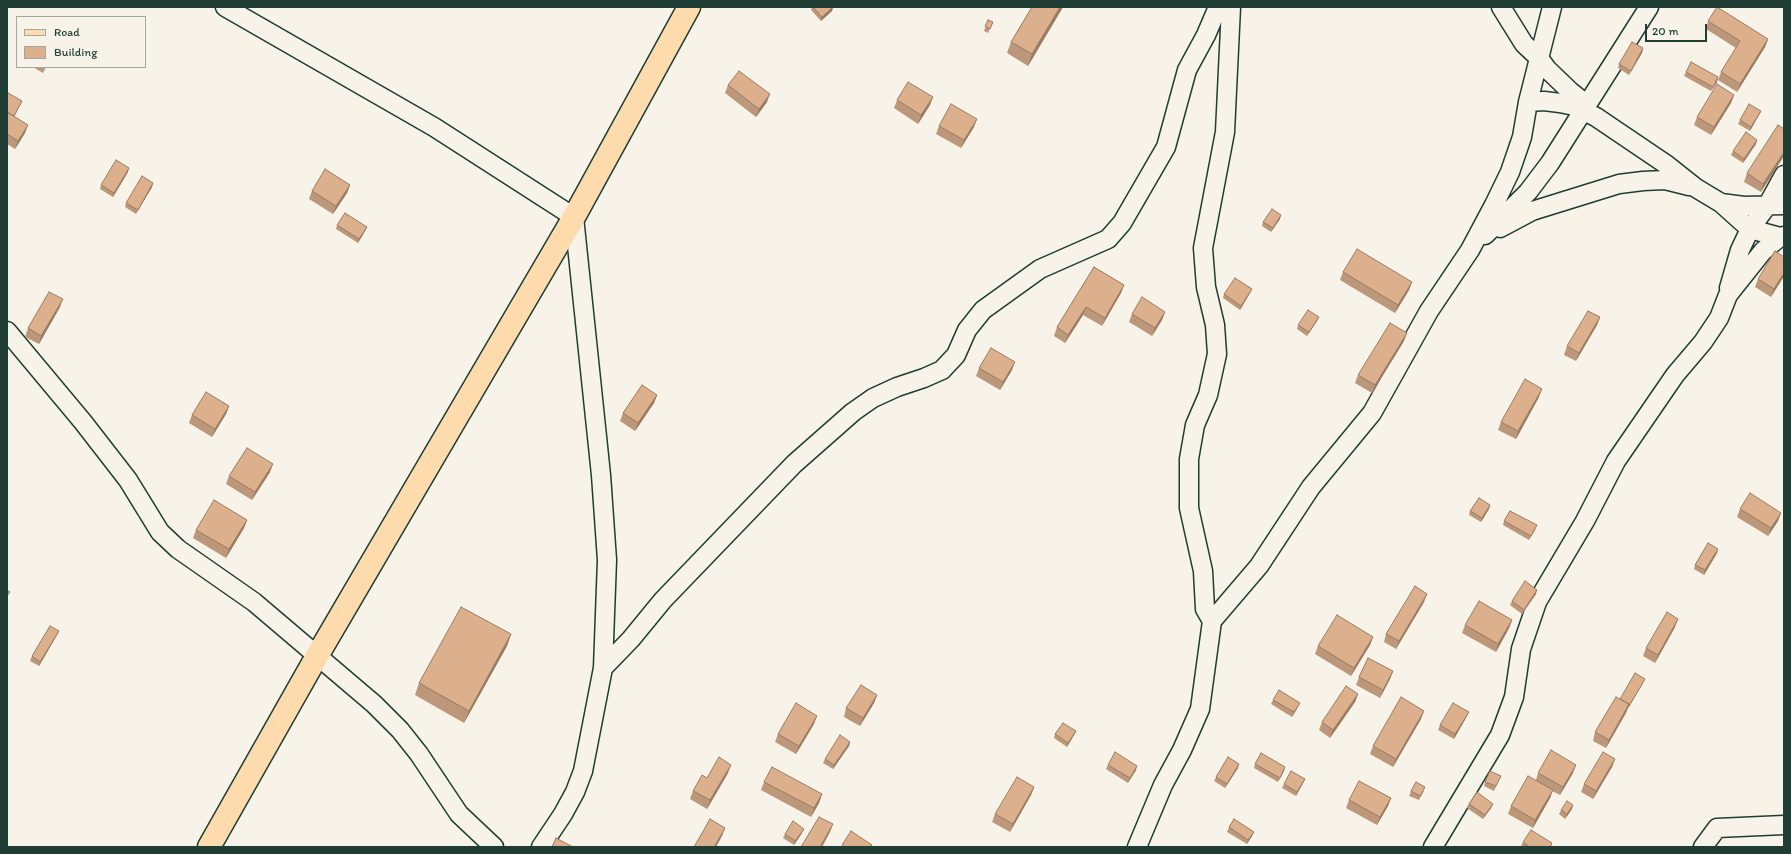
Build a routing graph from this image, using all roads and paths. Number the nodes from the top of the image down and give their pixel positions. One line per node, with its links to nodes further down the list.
1 (225, 7): 15 (street)
2 (689, 7): 15 (main road)
3 (1218, 7): 23 (street)
4 (1231, 7): 21 (street)
5 (1501, 7): 8 (street)
6 (1552, 7): 8 (street)
7 (1649, 7): 10 (street)
8 (1539, 58): 9 (street); 10 (street)
9 (1528, 102): 10 (street); 18 (street)
10 (1586, 107): 12 (street); 18 (street)
11 (1784, 174): 14 (street)
12 (1696, 188): 13 (street); 18 (street)
13 (1721, 203): 14 (street); 16 (street)
14 (1775, 206): 16 (street)
15 (574, 217): 22 (main road); 23 (street)
16 (1750, 229): 17 (street); 19 (street)
17 (1782, 236): 19 (street)
18 (1470, 250): 21 (street)
19 (1728, 296): 29 (street)
20 (7, 331): 22 (street)
21 (1212, 621): 28 (street)
22 (317, 656): 25 (main road); 26 (street)
23 (603, 668): 27 (street)
24 (1784, 825): 30 (street)
25 (209, 847)
26 (494, 847)
27 (541, 847)
28 (1137, 847)
29 (1433, 847)
30 (1703, 847)

